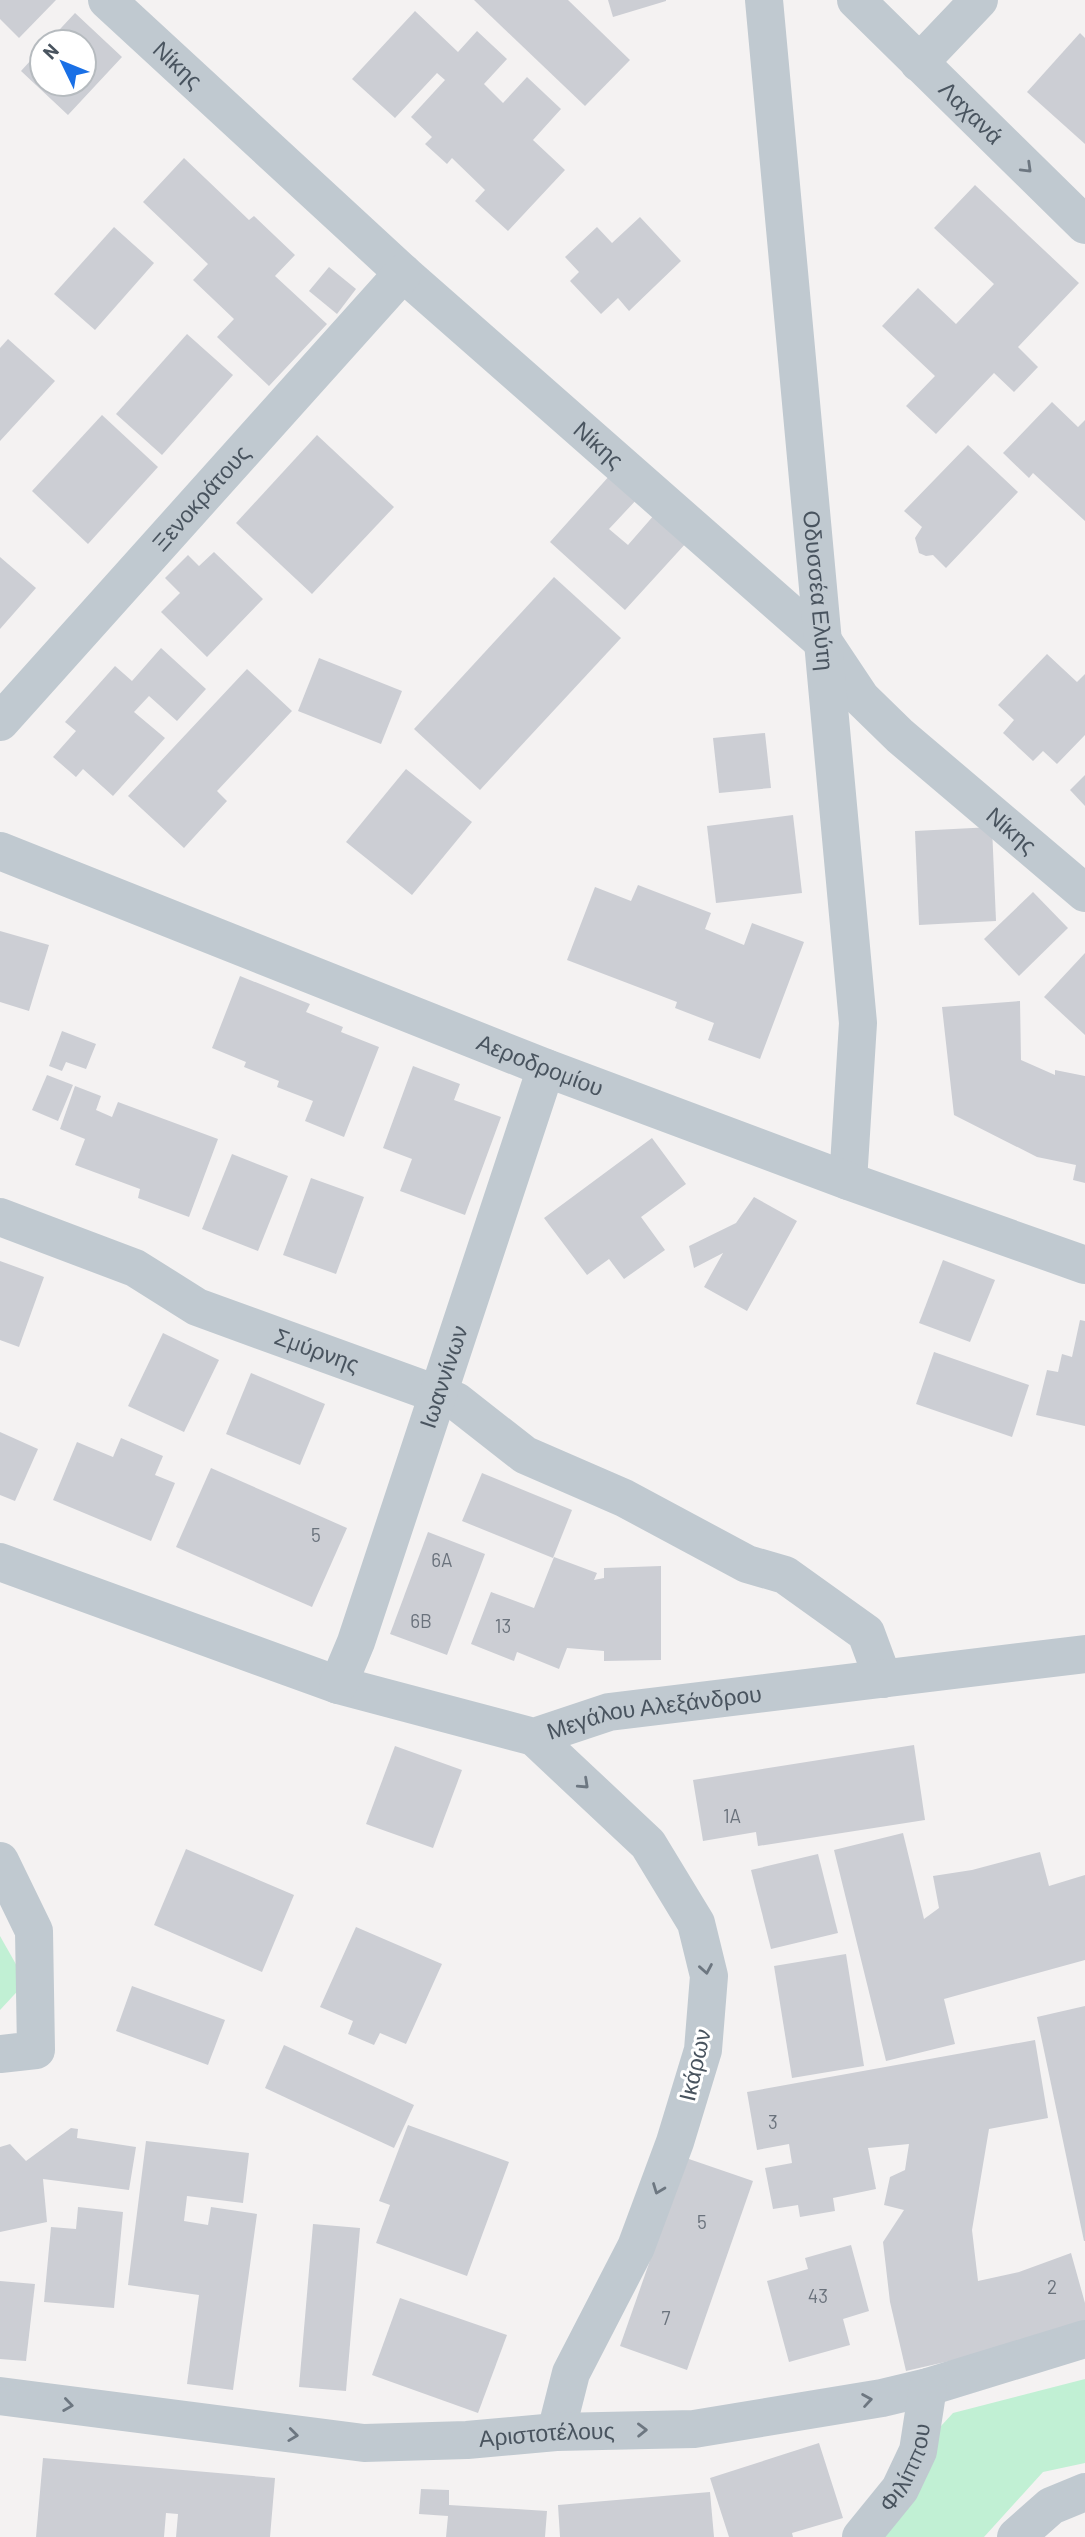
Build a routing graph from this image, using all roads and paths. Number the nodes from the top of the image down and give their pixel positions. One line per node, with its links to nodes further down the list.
1 (107, 0): 7 (street, Νίκης)
2 (764, 0): 8 (street, Οδυσσέα Ελύτη)
3 (856, 0): 5 (street, Λαχανά)
4 (979, 0): 5 (street)
5 (919, 63): 6 (street, Λαχανά, one-way to 6)
6 (1085, 225)
7 (403, 273): 8 (street, Νίκης); 9 (street, Ξενοκράτους)
8 (825, 644): 11 (street, Νίκης); 13 (street, Οδυσσέα Ελύτη)
9 (0, 722)
10 (0, 851): 12 (street, Αεροδρομίου)
11 (1085, 893)
12 (546, 1068): 13 (street, Αεροδρομίου); 16 (street, Ιωαννίνων)
13 (848, 1181): 15 (street, Αεροδρομίου)
14 (0, 1217): 16 (street, Σμύρνης)
15 (1085, 1265)
16 (439, 1394): 19 (street, Σμύρνης); 20 (street, Ιωαννίνων)
17 (0, 1562): 20 (street, Μεγάλου Αλεξάνδρου)
18 (1085, 1654): 19 (street, Μεγάλου Αλεξάνδρου)
19 (883, 1679): 21 (street, Μεγάλου Αλεξάνδρου)
20 (338, 1685): 21 (street, Μεγάλου Αλεξάνδρου)
21 (534, 1737): 27 (street, Ικάρων, one-way to 27)
22 (0, 1861): 23 (street)
23 (0, 2054)
24 (1085, 2339): 25 (street, Αριστοτέλους)
25 (928, 2387): 27 (street, Αριστοτέλους, one-way to 25); 29 (street, Φιλίππου)
26 (0, 2396): 27 (street, Αριστοτέλους, one-way to 27)
27 (556, 2432)
28 (1085, 2492): 30 (street)
29 (861, 2537)
30 (1016, 2537)

